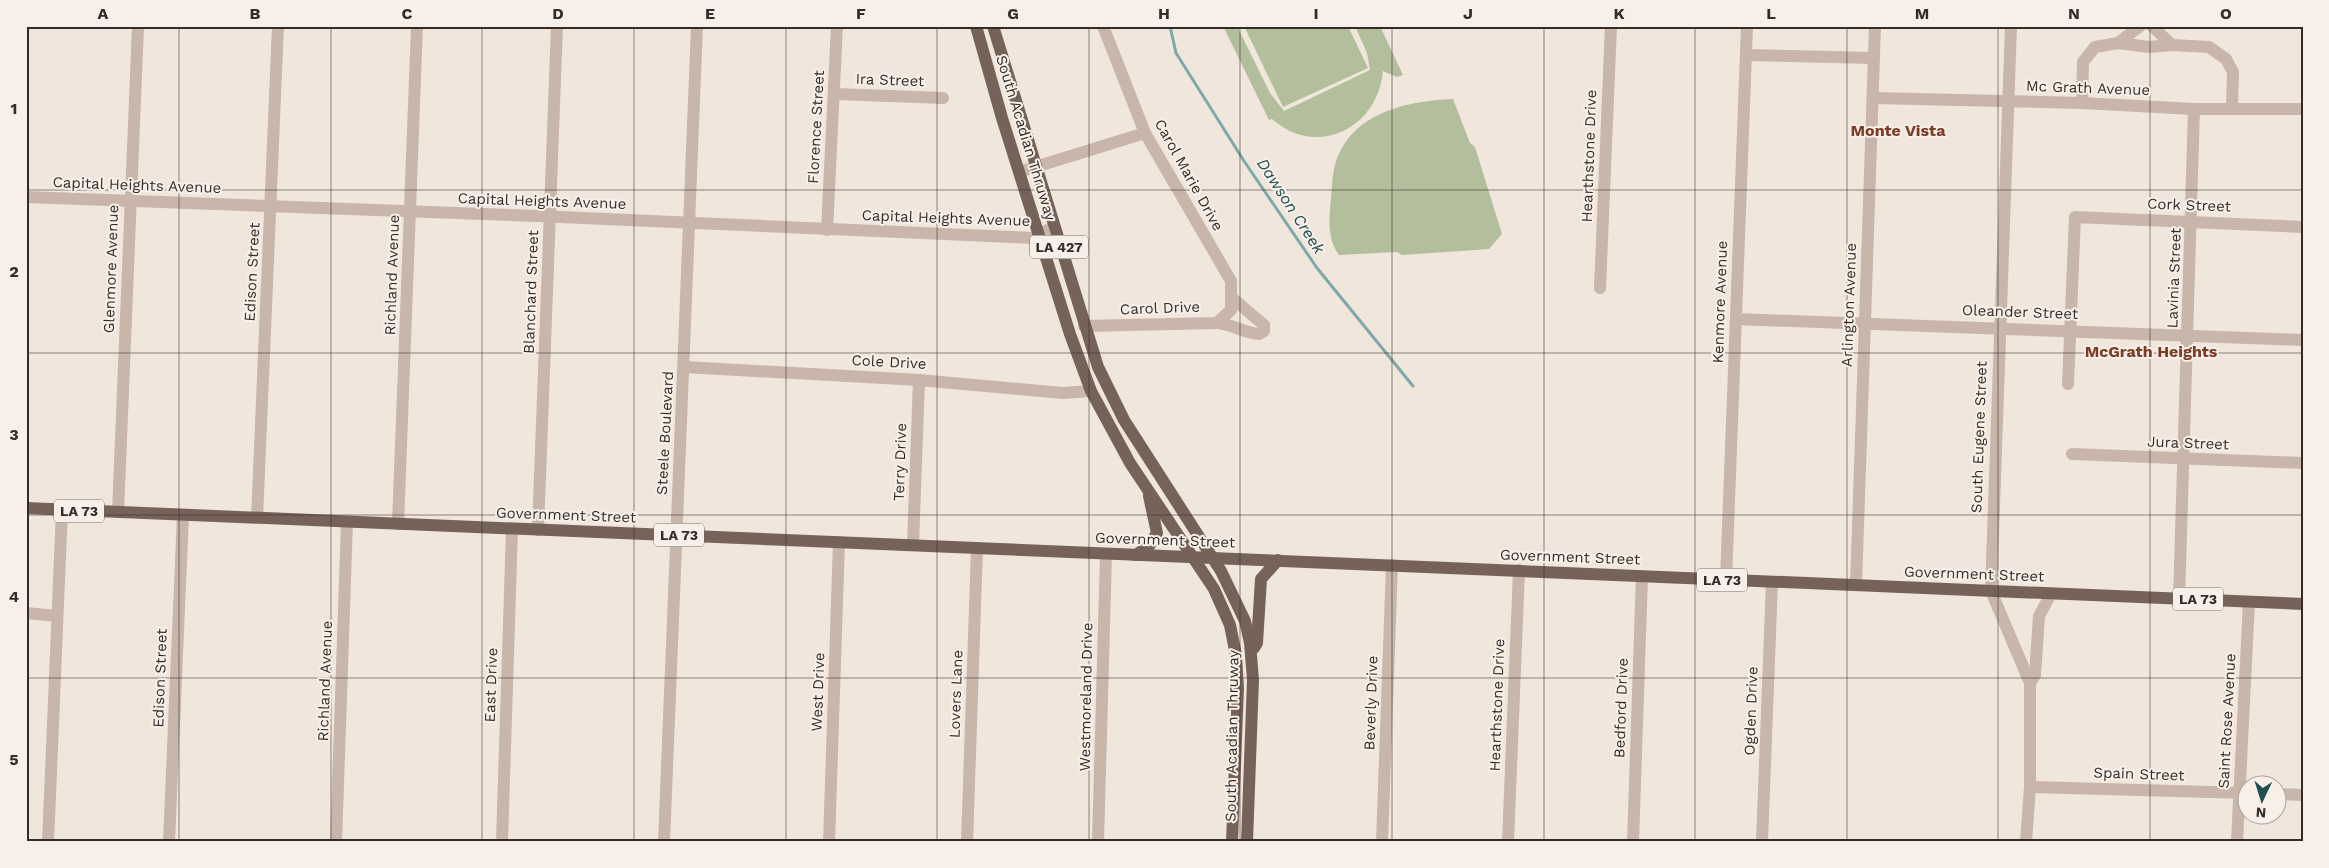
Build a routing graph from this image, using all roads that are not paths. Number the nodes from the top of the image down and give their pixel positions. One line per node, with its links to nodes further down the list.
1 (138, 26): 32 (street, Glenmore Avenue)
2 (278, 26): 33 (street, Edison Street)
3 (418, 26): 34 (street, Richland Avenue)
4 (557, 26): 35 (street, Blanchard Street)
5 (697, 26): 37 (street, Steele Boulevard)
6 (837, 26): 20 (street, Florence Street)
7 (976, 26): 30 (main road, South Acadian Thruway / LA 427)
8 (993, 26): 29 (main road, South Acadian Thruway / LA 427)
9 (1103, 26): 28 (street, Carol Marie Drive)
10 (1611, 26): 42 (street, Hearthstone Drive)
11 (1747, 26): 18 (street, Kenmore Avenue)
12 (1875, 26): 19 (street, Arlington Avenue)
13 (2010, 26): 23 (street, South Eugene Street)
14 (2140, 26): 16 (street)
15 (2152, 26): 17 (street)
16 (2118, 43): 17 (street); 24 (street)
17 (2172, 45): 25 (street)
18 (1746, 55): 19 (street); 45 (street, Kenmore Avenue)
19 (1874, 58): 22 (street, Arlington Avenue)
20 (834, 94): 21 (street, Ira Street); 40 (street, Florence Street)
21 (943, 98)
22 (1873, 98): 23 (street, Mc Grath Avenue); 47 (street, Arlington Avenue)
23 (2008, 101): 24 (street, Mc Grath Avenue); 49 (street, South Eugene Street)
24 (2082, 103): 26 (street, Mc Grath Avenue)
25 (2232, 107): 26 (street, Mc Grath Avenue); 27 (street, Mc Grath Avenue)
26 (2194, 108): 36 (street, Lavinia Street)
27 (2303, 109)
28 (1145, 133): 29 (street); 43 (street, Carol Marie Drive)
29 (1035, 167): 30 (street); 38 (main road, South Acadian Thruway / LA 427)
30 (1019, 172): 41 (main road, South Acadian Thruway / LA 427)
31 (26, 197): 32 (street, Capital Heights Avenue)
32 (130, 201): 33 (street, Capital Heights Avenue); 63 (street, Glenmore Avenue)
33 (271, 207): 34 (street, Capital Heights Avenue); 65 (street, Edison Street)
34 (410, 212): 35 (street, Capital Heights Avenue); 67 (street, Richland Avenue)
35 (550, 217): 37 (street, Capital Heights Avenue); 69 (street, Blanchard Street)
36 (2192, 222): 39 (street, Cork Street); 50 (street, Cork Street); 51 (street, Lavinia Street)
37 (688, 224): 40 (street, Capital Heights Avenue); 53 (street, Steele Boulevard)
38 (1053, 227): 41 (street, Capital Heights Avenue); 48 (main road, South Acadian Thruway / LA 427)
39 (2303, 227)
40 (827, 230): 41 (street, Capital Heights Avenue)
41 (1040, 235): 56 (main road, South Acadian Thruway / LA 427)
42 (1600, 288)
43 (1231, 297): 44 (street, Carol Marie Drive); 46 (street)
44 (1231, 310): 46 (street, Carol Drive)
45 (1736, 319): 47 (street, Oleander Street); 82 (street, Kenmore Avenue)
46 (1217, 323): 48 (street, Carol Drive)
47 (1865, 323): 49 (street, Oleander Street); 84 (street, Arlington Avenue)
48 (1084, 326): 77 (main road, South Acadian Thruway / LA 427)
49 (2000, 328): 50 (street, Oleander Street); 85 (street, South Eugene Street)
50 (2070, 330): 51 (street, Oleander Street); 55 (street)
51 (2188, 336): 52 (street, Oleander Street); 58 (street, Lavinia Street)
52 (2303, 340)
53 (685, 367): 54 (street, Cole Drive); 70 (street, Steele Boulevard)
54 (919, 380): 56 (street, Cole Drive); 72 (street, Terry Drive)
55 (2068, 384)
56 (1091, 391): 60 (main road, South Acadian Thruway / LA 427)
57 (2072, 454): 58 (street, Jura Street)
58 (2183, 459): 59 (street, Jura Street); 87 (street, Lavinia Street)
59 (2303, 463)
60 (1146, 486): 75 (main road); 76 (main road, South Acadian Thruway / LA 427)
61 (26, 508): 62 (main road, Government Street / LA 73)
62 (62, 510): 63 (main road, Government Street / LA 73); 91 (street)
63 (118, 512): 64 (main road, Government Street / LA 73)
64 (183, 515): 65 (main road, Government Street / LA 73); 101 (street, Edison Street)
65 (256, 518): 66 (main road, Government Street / LA 73)
66 (347, 522): 67 (main road, Government Street / LA 73); 102 (street, Richland Avenue)
67 (398, 524): 68 (main road, Government Street / LA 73)
68 (512, 529): 69 (main road, Government Street / LA 73); 103 (street, East Drive)
69 (538, 530): 70 (main road, Government Street / LA 73)
70 (676, 535): 71 (main road, Government Street / LA 73); 104 (street, Steele Boulevard)
71 (839, 542): 72 (main road, Government Street / LA 73); 105 (street, West Drive)
72 (913, 545): 73 (main road, Government Street / LA 73)
73 (977, 548): 74 (main road, Government Street / LA 73); 106 (street, Lovers Lane)
74 (1106, 554): 75 (main road, Government Street / LA 73); 107 (street, Westmoreland Drive)
75 (1136, 555): 76 (main road, Government Street / LA 73)
76 (1193, 557): 77 (main road, Government Street / LA 73); 108 (main road, South Acadian Thruway)
77 (1214, 558): 78 (main road, Government Street / LA 73); 92 (main road, South Acadian Thruway / LA 427)
78 (1278, 560): 79 (main road, Government Street / LA 73); 92 (main road)
79 (1392, 565): 80 (main road, Government Street / LA 73); 110 (street, Beverly Drive)
80 (1518, 570): 81 (main road, Government Street / LA 73); 111 (street, Hearthstone Drive)
81 (1642, 576): 82 (main road, Government Street / LA 73); 112 (street, Bedford Drive)
82 (1726, 580): 83 (main road, Government Street / LA 73)
83 (1772, 582): 84 (main road, Government Street / LA 73); 113 (street, Ogden Drive)
84 (1856, 585): 85 (main road, Government Street / LA 73)
85 (1991, 591): 86 (main road, Government Street / LA 73); 93 (street, South Eugene Street)
86 (2051, 594): 87 (main road, Government Street / LA 73); 93 (street)
87 (2179, 598): 88 (main road, Government Street / LA 73)
88 (2249, 602): 89 (main road, Government Street / LA 73); 94 (street, Saint Rose Avenue)
89 (2303, 604)
90 (26, 613): 91 (street)
91 (57, 616): 100 (street)
92 (1251, 655): 109 (main road, South Acadian Thruway / LA 427)
93 (2030, 683): 95 (street, South Eugene Street)
94 (2244, 776)
95 (2030, 787): 96 (street, Spain Street); 114 (street, South Eugene Street)
96 (2236, 793)
97 (2286, 794): 98 (street)
98 (2303, 795)
99 (2239, 826): 115 (street, Saint Rose Avenue)
100 (48, 842)
101 (169, 842)
102 (336, 842)
103 (502, 842)
104 (664, 842)
105 (829, 842)
106 (967, 842)
107 (1098, 842)
108 (1232, 842)
109 (1248, 842)
110 (1382, 842)
111 (1508, 842)
112 (1633, 842)
113 (1762, 842)
114 (2026, 842)
115 (2237, 842)

